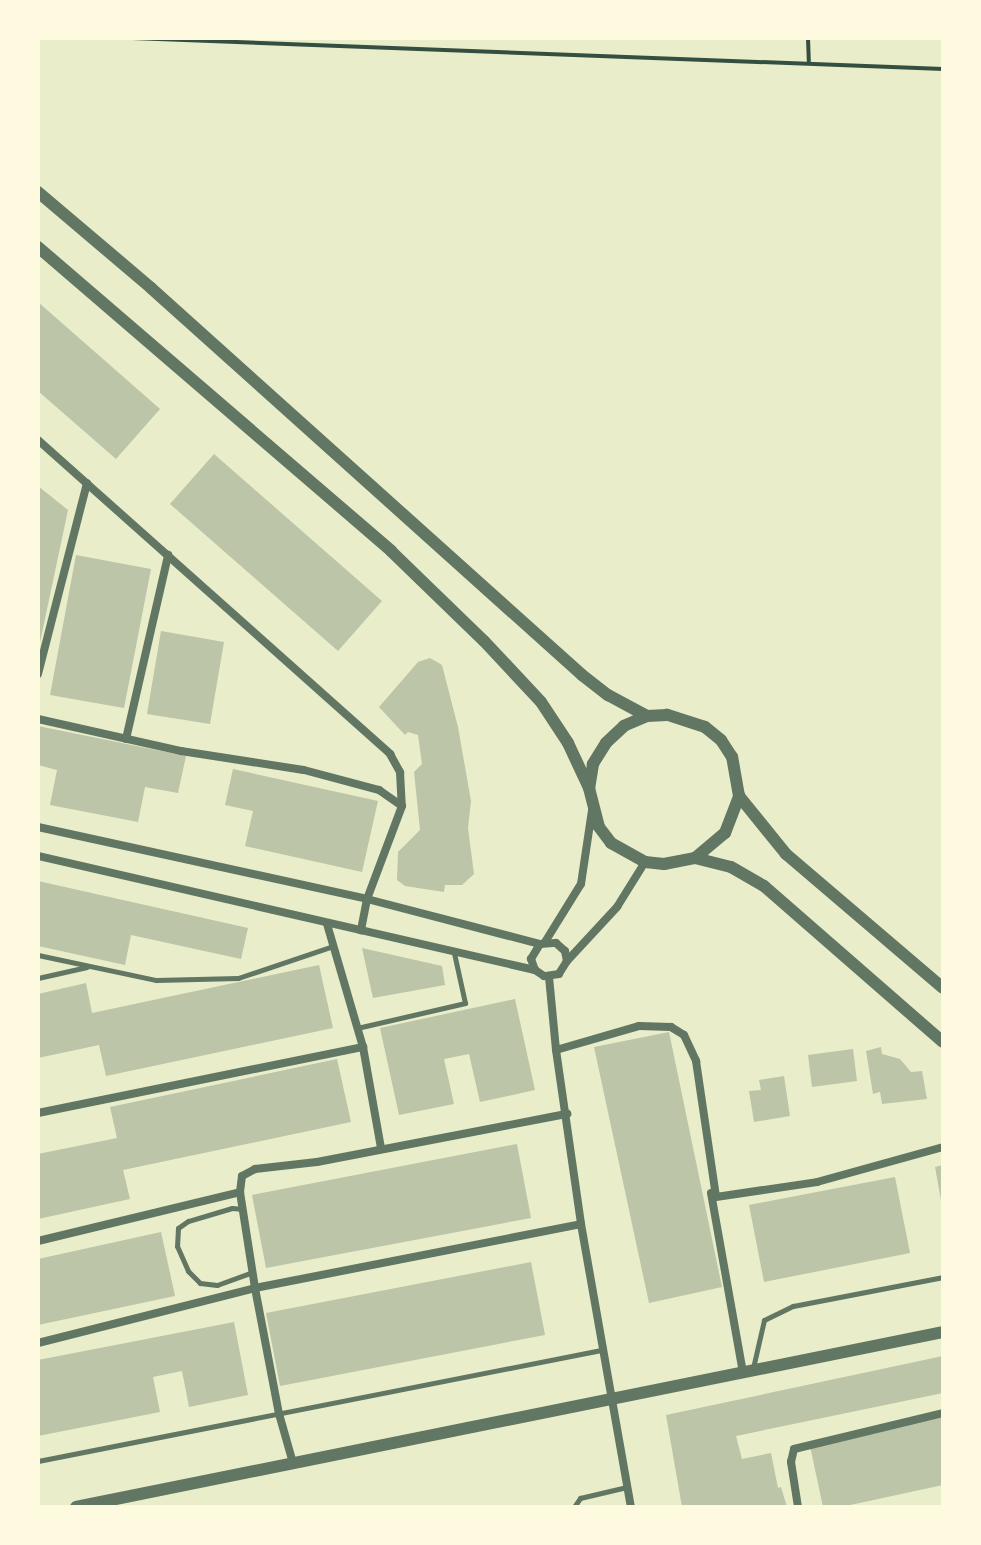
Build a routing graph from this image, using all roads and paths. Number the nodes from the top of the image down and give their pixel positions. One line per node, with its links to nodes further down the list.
1 (132, 38): 3 (path)
2 (808, 38): 3 (path)
3 (809, 61): 4 (path)
4 (943, 69)
5 (38, 192): 11 (street)
6 (38, 247): 14 (street)
7 (38, 440): 8 (street)
8 (87, 483): 9 (street); 10 (street)
9 (168, 555): 13 (street); 16 (street)
10 (38, 674)
11 (647, 716): 14 (street); 15 (street)
12 (38, 719): 13 (street)
13 (126, 739): 16 (street)
14 (589, 788): 17 (street)
15 (739, 796): 20 (street); 34 (street)
16 (402, 806): 22 (street)
17 (592, 809): 21 (street); 25 (street)
18 (38, 827): 22 (street)
19 (38, 856): 23 (street)
20 (695, 858): 21 (street); 36 (street)
21 (645, 862): 29 (street)
22 (367, 899): 24 (street); 25 (street)
23 (327, 924): 24 (street); 26 (street)
24 (361, 930): 27 (street)
25 (542, 943): 29 (street); 31 (street)
26 (334, 946): 30 (lane); 35 (street)
27 (454, 952): 31 (street); 35 (lane)
28 (38, 955): 30 (lane)
29 (567, 961): 32 (street)
30 (92, 966): 33 (lane)
31 (535, 970): 32 (street)
32 (549, 977): 38 (street)
33 (38, 978)
34 (943, 988)
35 (357, 1028): 37 (street)
36 (943, 1042)
37 (363, 1047): 39 (street); 42 (street)
38 (556, 1050): 40 (street); 44 (street)
39 (38, 1113)
40 (567, 1114): 42 (street); 46 (street)
41 (943, 1147): 44 (street)
42 (381, 1148): 43 (street)
43 (240, 1192): 45 (street); 47 (street)
44 (716, 1197): 54 (street)
45 (243, 1209): 48 (street); 48 (lane)
46 (581, 1224): 50 (street); 53 (street)
47 (38, 1241)
48 (252, 1272): 50 (street)
49 (943, 1277): 54 (lane)
50 (255, 1288): 52 (street); 57 (street)
51 (943, 1332): 54 (street)
52 (38, 1343)
53 (601, 1350): 55 (street); 57 (lane)
54 (748, 1371): 55 (street)
55 (613, 1398): 59 (street); 60 (street)
56 (943, 1413): 64 (street)
57 (279, 1414): 58 (lane); 59 (street)
58 (38, 1461)
59 (293, 1463): 61 (street)
60 (627, 1487): 62 (lane); 63 (street)
61 (76, 1507)
62 (574, 1507)
63 (631, 1507)
64 (798, 1507)

